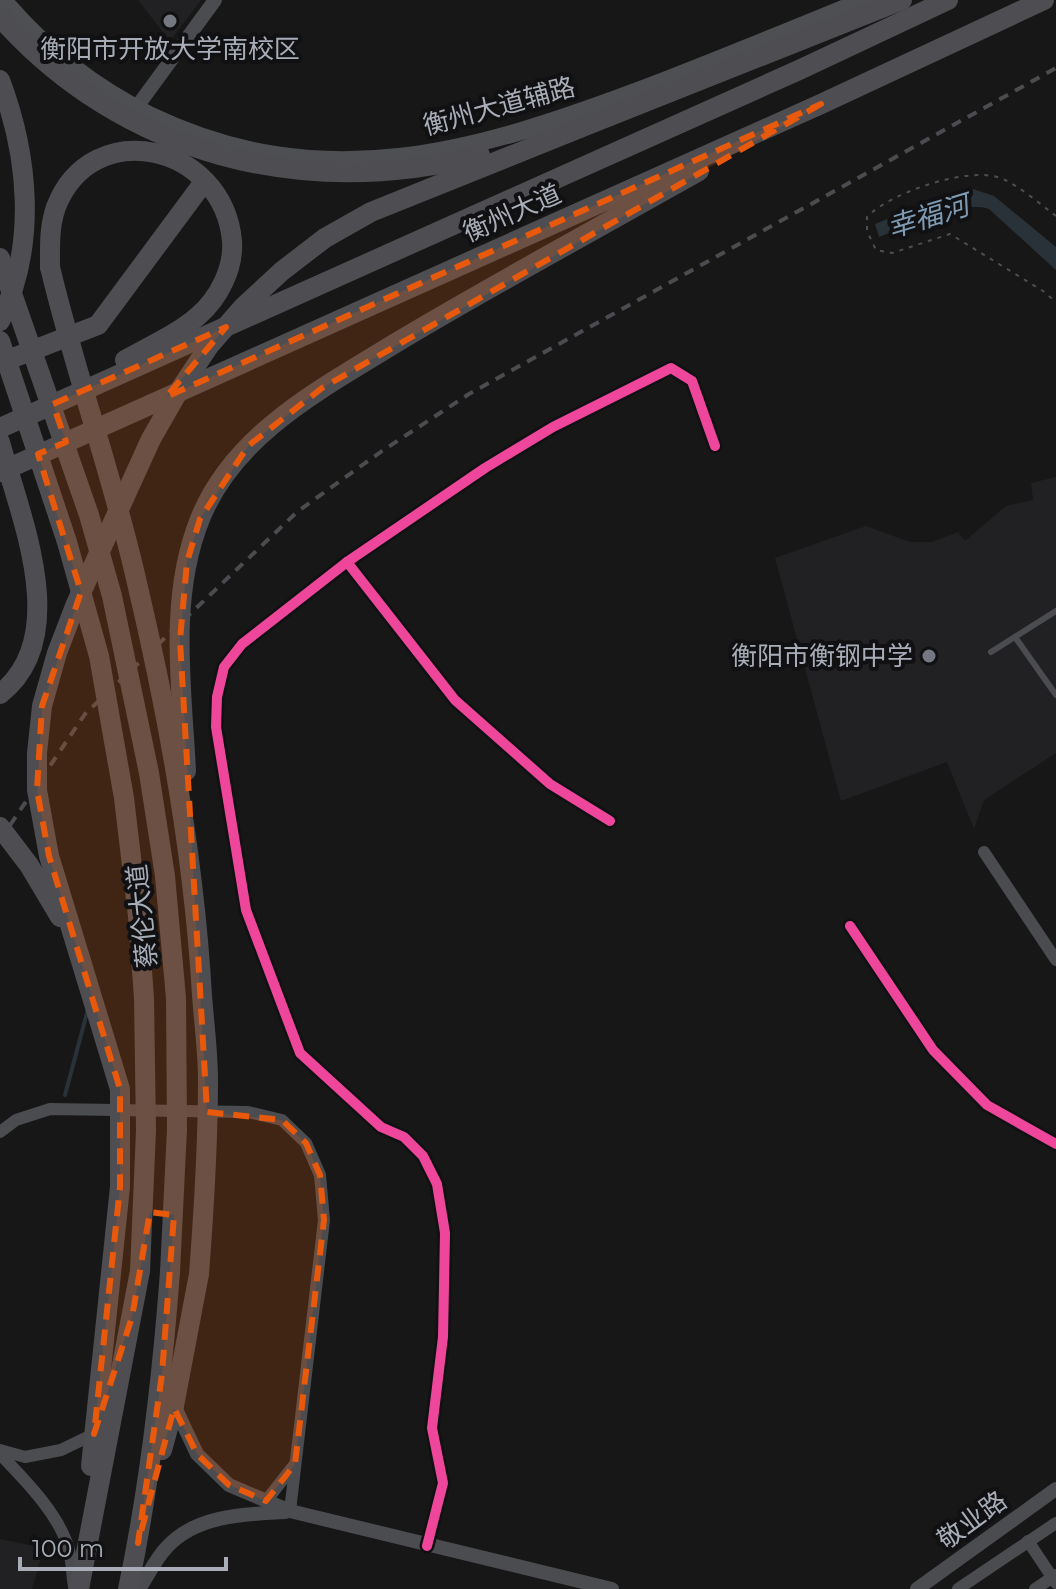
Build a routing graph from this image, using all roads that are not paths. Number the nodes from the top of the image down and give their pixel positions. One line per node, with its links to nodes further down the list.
1 (3, 0): 11 (main road, 衡州大道辅路)
2 (208, 0): 11 (street)
3 (215, 0): 11 (street)
4 (865, 0): 11 (main road, 衡州大道辅路)
5 (902, 0): 12 (highway)
6 (948, 0): 18 (highway, 衡州大道)
7 (1044, 0): 10 (highway, 衡州大道)
8 (0, 17): 12 (highway, bridge)
9 (0, 80): 15 (highway, bridge)
10 (821, 104): 22 (highway, 衡州大道); 32 (highway, bridge)
11 (133, 106)
12 (580, 128): 34 (highway, bridge)
13 (201, 186): 17 (highway)
14 (0, 258): 39 (highway, 蔡伦大道, bridge)
15 (0, 321)
16 (0, 341): 38 (highway, 蔡伦大道, bridge)
17 (0, 363)
18 (38, 411): 19 (highway, 衡州大道); 32 (highway, bridge)
19 (0, 428)
20 (0, 442): 27 (highway, bridge)
21 (715, 446): 23 (street)
22 (0, 472)
23 (347, 562): 29 (street); 50 (street)
24 (1056, 611): 25 (lane)
25 (1015, 637): 26 (lane); 28 (lane)
26 (991, 652)
27 (0, 694)
28 (1056, 695)
29 (610, 821)
30 (0, 827): 34 (highway, bridge)
31 (984, 852): 35 (street)
32 (192, 875): 40 (highway, bridge)
33 (850, 926): 37 (street)
34 (81, 959): 41 (highway, bridge)
35 (1056, 960)
36 (0, 1132): 43 (street)
37 (1056, 1144)
38 (132, 1317): 41 (highway); 52 (highway, 蔡伦大道)
39 (162, 1374): 40 (street); 49 (highway, 蔡伦大道)
40 (174, 1406): 45 (street); 49 (highway)
41 (94, 1434): 42 (street); 52 (highway)
42 (0, 1452): 52 (street)
43 (295, 1464): 45 (street); 46 (street)
44 (1056, 1489): 56 (street, 敬业路)
45 (266, 1501): 46 (street)
46 (290, 1511): 50 (street); 54 (street)
47 (1056, 1523): 48 (street)
48 (1028, 1541): 51 (street); 57 (street)
49 (138, 1543): 53 (highway, 蔡伦大道)
50 (427, 1546): 55 (street)
51 (1055, 1578): 58 (street)
52 (77, 1589)
53 (128, 1589)
54 (139, 1589)
55 (612, 1589)
56 (917, 1589)
57 (958, 1589)
58 (1035, 1589)

